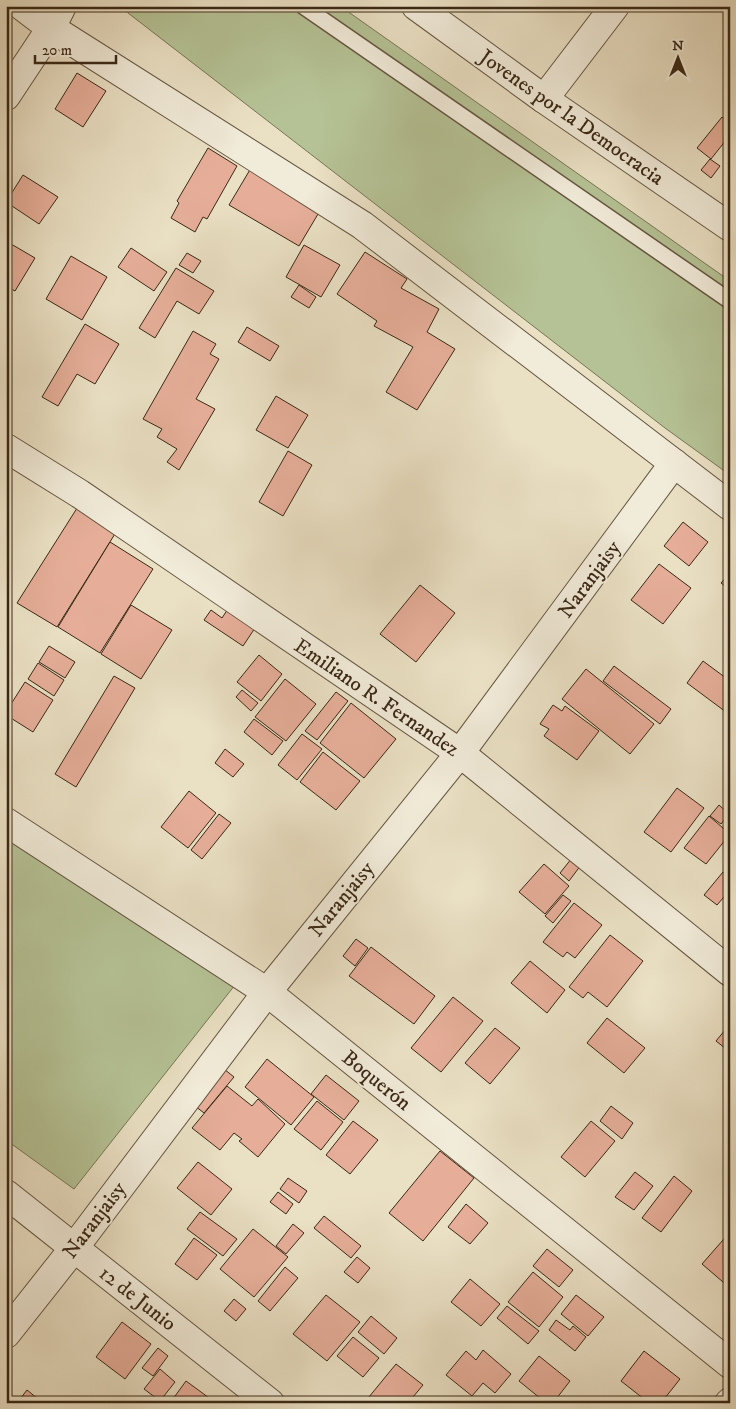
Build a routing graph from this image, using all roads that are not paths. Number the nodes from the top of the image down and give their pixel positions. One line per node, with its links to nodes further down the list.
1 (22, 6): 5 (street)
2 (303, 6): 9 (lane)
3 (416, 6): 7 (street, Jovenes por la Democracia)
4 (614, 6): 7 (street)
5 (57, 17): 6 (street); 11 (street)
6 (6, 96)
7 (544, 99): 8 (street, Jovenes por la Democracia)
8 (730, 227)
9 (730, 300)
10 (6, 448): 13 (street, Emiliano R. Fernandez)
11 (674, 463): 12 (street); 13 (street, Naranjaisy)
12 (730, 506)
13 (460, 753): 15 (street, Emiliano R. Fernandez); 16 (street, Naranjaisy)
14 (6, 822): 16 (street, Boquerón)
15 (730, 972)
16 (267, 992): 18 (street, Naranjaisy); 20 (street, Boquerón)
17 (6, 1194): 18 (street, 12 de Junio)
18 (74, 1248): 19 (street, Naranjaisy); 21 (street, 12 de Junio)
19 (6, 1334)
20 (730, 1364)
21 (270, 1403)

